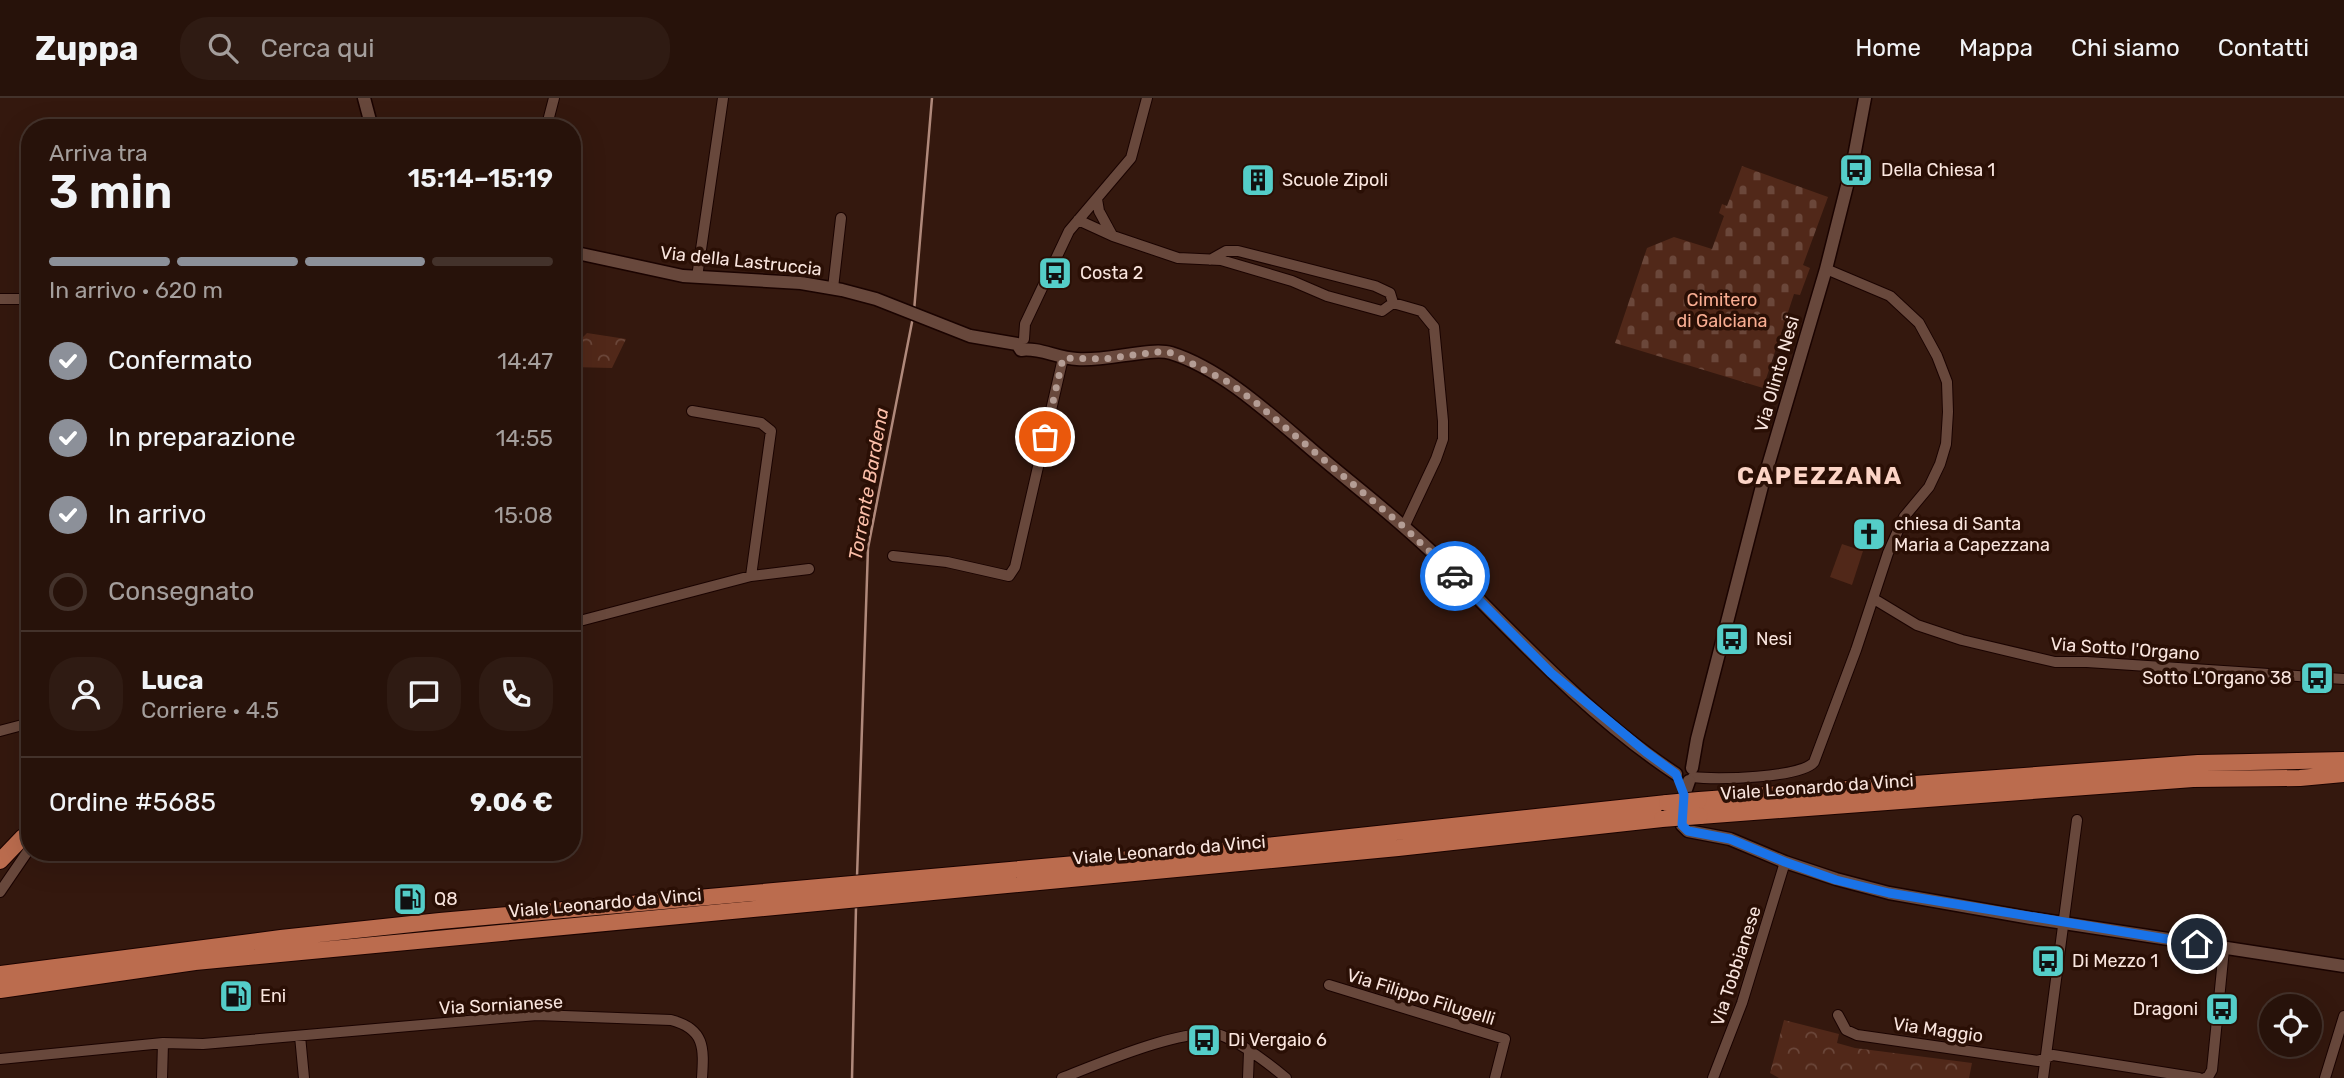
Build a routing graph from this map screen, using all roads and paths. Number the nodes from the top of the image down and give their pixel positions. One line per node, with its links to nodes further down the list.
1 (364, 98): 6 (street)
2 (554, 98): 7 (street)
3 (723, 98): 17 (street)
4 (1147, 98): 8 (street)
5 (1865, 98): 16 (street, Via Olinto Nesi)
6 (370, 119)
7 (549, 119)
8 (1097, 199): 10 (street); 11 (street)
9 (841, 218): 18 (street)
10 (1078, 220): 11 (street); 22 (street)
11 (1113, 236): 14 (street)
12 (1238, 251): 14 (street); 15 (street); 21 (street)
13 (581, 254): 17 (street, Via della Lastruccia)
14 (1210, 260): 15 (street)
15 (1231, 263): 21 (street)
16 (1826, 269): 29 (street); 37 (street, Via Olinto Nesi)
17 (697, 278): 18 (street, Via della Lastruccia)
18 (833, 288): 22 (street, Via della Lastruccia)
19 (0, 299): 20 (street)
20 (21, 299)
21 (1393, 303): 25 (street)
22 (1023, 343): 23 (street, Via della Lastruccia)
23 (1063, 358): 25 (street, Via della Lastruccia); 26 (street)
24 (692, 411): 28 (street)
25 (1404, 527): 37 (street, Via della Lastruccia)
26 (893, 556)
27 (809, 569): 28 (street)
28 (751, 576): 30 (street)
29 (1874, 599): 31 (street, Via Sotto l'Organo); 37 (street)
30 (581, 622)
31 (2344, 679)
32 (21, 725): 33 (street)
33 (0, 731)
34 (2344, 750): 36 (highway)
35 (2344, 760): 36 (highway, Viale Leonardo da Vinci)
36 (2198, 763): 41 (highway, Viale Leonardo da Vinci)
37 (1685, 773): 41 (street)
38 (2344, 774): 39 (highway, Viale Leonardo da Vinci)
39 (2300, 778): 40 (highway); 41 (highway, Viale Leonardo da Vinci)
40 (2344, 782)
41 (1694, 804): 42 (highway, Viale Leonardo da Vinci, bridge); 49 (street)
42 (1665, 811): 53 (highway, Viale Leonardo da Vinci); 58 (highway, Viale Leonardo da Vinci)
43 (2077, 820): 51 (street)
44 (21, 841): 47 (street)
45 (21, 842): 48 (highway)
46 (21, 849): 50 (street)
47 (0, 854)
48 (0, 861)
49 (1785, 862): 51 (street); 73 (street, Via Tobbianese)
50 (0, 892)
51 (2062, 923): 52 (street); 64 (street)
52 (2224, 949): 55 (street); 76 (street)
53 (146, 954): 54 (highway); 56 (highway, Viale Leonardo da Vinci)
54 (0, 965)
55 (2344, 966)
56 (0, 974)
57 (1329, 985): 72 (street, Via Filippo Filugelli)
58 (0, 990)
59 (1838, 1015): 64 (street, Via Maggio)
60 (2344, 1016): 77 (street)
61 (300, 1036): 62 (street); 67 (street); 68 (street, Via Sornianese)
62 (163, 1043): 65 (street); 66 (street)
63 (1249, 1052): 69 (street); 70 (street); 71 (street)
64 (2044, 1058): 74 (street); 75 (street, Via Maggio)
65 (0, 1059)
66 (162, 1078)
67 (304, 1078)
68 (702, 1078)
69 (1062, 1078)
70 (1248, 1078)
71 (1286, 1078)
72 (1494, 1078)
73 (1713, 1078)
74 (2043, 1078)
75 (2199, 1078)
76 (2206, 1078)
77 (2325, 1078)

